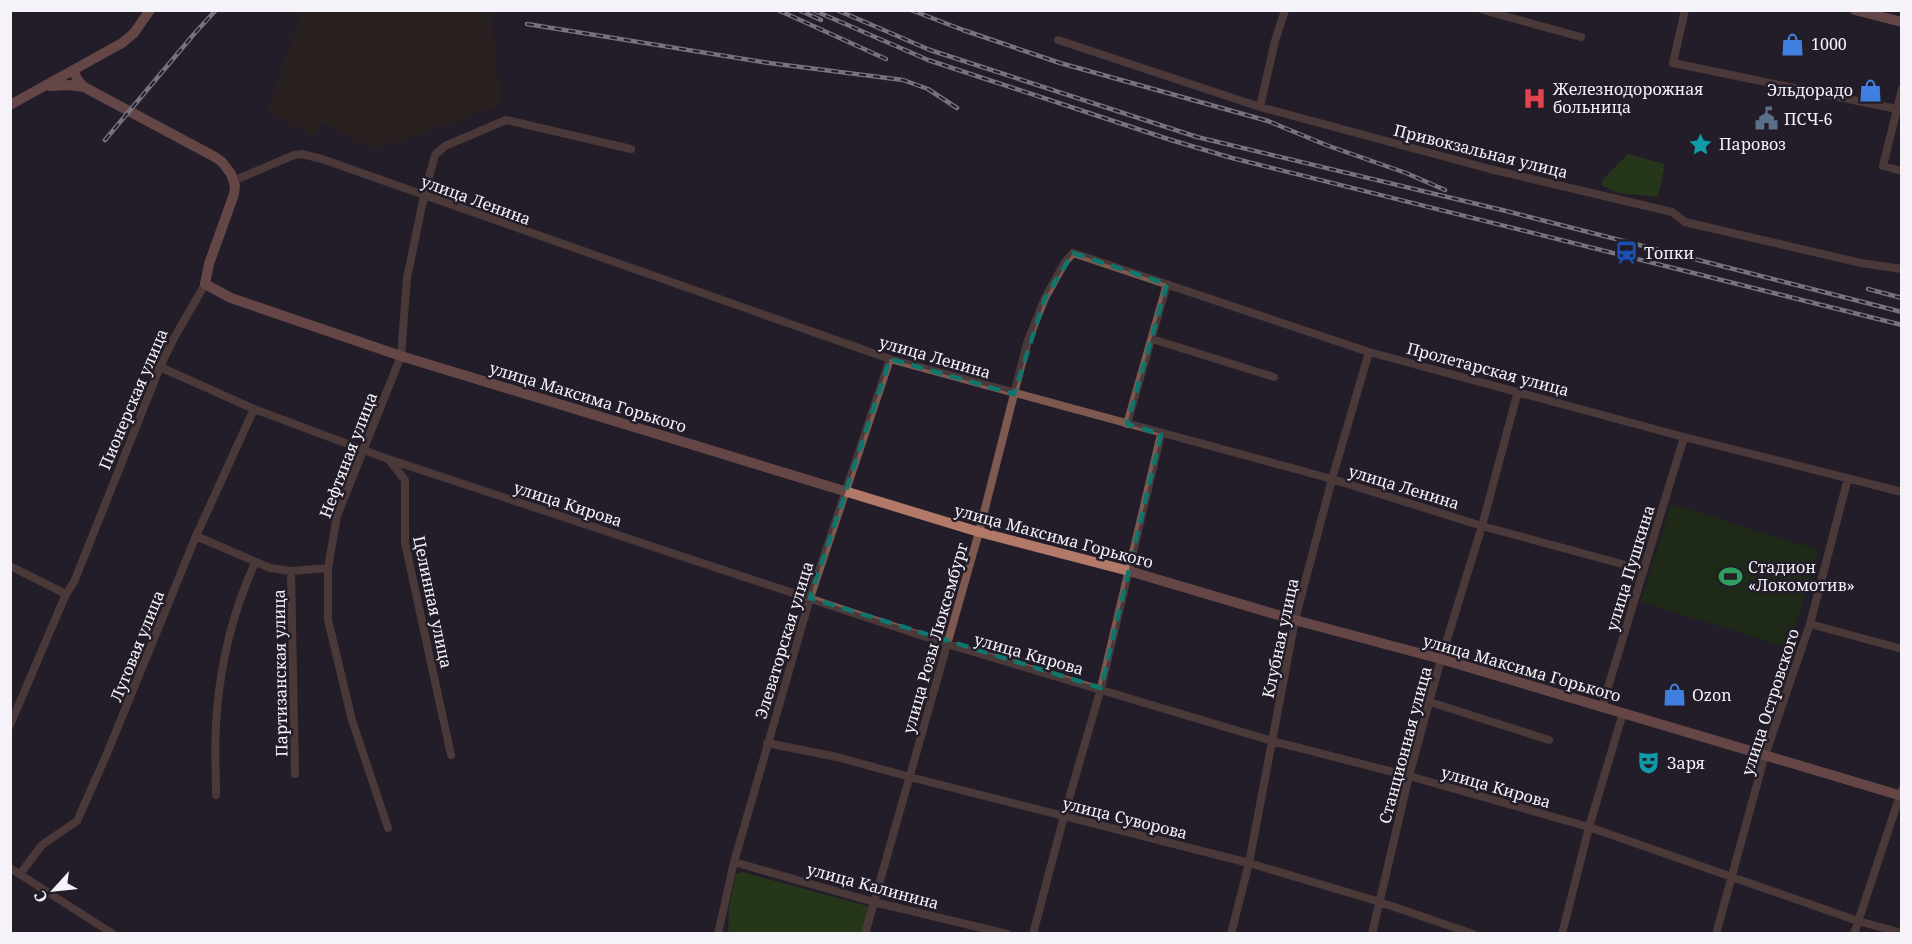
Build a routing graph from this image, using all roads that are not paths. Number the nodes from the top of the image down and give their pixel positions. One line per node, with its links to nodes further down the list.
1 (150, 10): 9 (street)
2 (1483, 10): 7 (street)
3 (1685, 10): 15 (street)
4 (1854, 10): 6 (street)
5 (1284, 11): 14 (street)
6 (1902, 22)
7 (1581, 37)
8 (1058, 40): 14 (street, Привокзальная улица)
9 (74, 71): 10 (street); 11 (street)
10 (47, 86): 11 (street); 13 (street)
11 (84, 87): 18 (street)
12 (1902, 89): 15 (street)
13 (10, 105)
14 (1260, 107): 21 (street, Привокзальная улица)
15 (1899, 110): 17 (street)
16 (631, 149): 19 (street, Нефтяная улица)
17 (1902, 171)
18 (233, 181): 19 (street, улица Ленина); 22 (street, Пионерская улица)
19 (424, 195): 26 (street, Нефтяная улица); 27 (street, улица Ленина)
20 (1073, 253): 23 (street, Пролетарская улица); 31 (street, улица Розы Люксембург)
21 (1902, 269)
22 (205, 284): 26 (street, улица Максима Горького); 28 (street, Пионерская улица)
23 (1167, 284): 24 (street); 25 (street, Пролетарская улица)
24 (1152, 339): 29 (street); 33 (street)
25 (1369, 352): 30 (street, Пролетарская улица); 39 (street, Клубная улица)
26 (402, 356): 36 (street, Нефтяная улица); 40 (street, улица Максима Горького)
27 (890, 359): 31 (street, улица Ленина); 40 (street, Элеваторская улица)
28 (160, 367): 32 (street, улица Кирова); 51 (street, Пионерская улица)
29 (1274, 377)
30 (1518, 391): 35 (street, Пролетарская улица); 42 (street, Станционная улица)
31 (1014, 394): 33 (street, улица Ленина); 43 (street, улица Розы Люксембург)
32 (254, 409): 36 (street, улица Кирова); 44 (street, Луговая улица)
33 (1127, 424): 34 (street, улица Ленина)
34 (1161, 434): 39 (street, улица Ленина); 50 (street)
35 (1684, 436): 38 (street, Пролетарская улица); 48 (street, улица Пушкина)
36 (364, 450): 37 (street, улица Кирова); 47 (street, Нефтяная улица)
37 (388, 459): 52 (street, улица Кирова); 66 (street, Целинная улица)
38 (1848, 478): 41 (street, Пролетарская улица); 54 (street, улица Островского)
39 (1332, 479): 42 (street, улица Ленина); 53 (street, Клубная улица)
40 (846, 492): 43 (street, улица Максима Горького); 52 (street, Элеваторская улица)
41 (1902, 492)
42 (1482, 526): 48 (street, улица Ленина); 57 (street, Станционная улица)
43 (979, 532): 50 (street, улица Максима Горького); 55 (street, улица Розы Люксембург)
44 (196, 536): 45 (street); 79 (street, Луговая улица)
45 (255, 563): 49 (street); 72 (street)
46 (10, 566): 51 (street)
47 (328, 568): 49 (street); 75 (street, Нефтяная улица)
48 (1644, 570): 60 (street, улица Пушкина)
49 (291, 571): 68 (street, Партизанская улица)
50 (1129, 571): 53 (street, улица Максима Горького); 58 (street)
51 (66, 594): 62 (street, Пионерская улица)
52 (810, 598): 55 (street, улица Кирова); 65 (street, Элеваторская улица)
53 (1295, 620): 57 (street, улица Максима Горького); 64 (street, Клубная улица)
54 (1810, 624): 56 (street); 67 (street, улица Островского)
55 (948, 644): 58 (street, улица Кирова); 70 (street, улица Розы Люксембург)
56 (1902, 649)
57 (1441, 659): 59 (street, Станционная улица); 60 (street, улица Максима Горького)
58 (1101, 688): 64 (street, улица Кирова); 73 (street)
59 (1430, 702): 63 (street); 69 (street, Станционная улица)
60 (1602, 707): 61 (street, улица Максима Горького)
61 (1623, 714): 67 (street, улица Максима Горького); 74 (street)
62 (10, 725)
63 (1549, 740)
64 (1272, 741): 69 (street, улица Кирова); 77 (street, Клубная улица)
65 (767, 743): 70 (street, улица Суворова); 76 (street, Элеваторская улица)
66 (451, 755)
67 (1766, 755): 71 (street, улица Максима Горького); 80 (street, улица Островского)
68 (295, 774)
69 (1408, 776): 74 (street, улица Кирова); 82 (street, Станционная улица)
70 (910, 777): 73 (street, улица Суворова); 81 (street, улица Розы Люксембург)
71 (1901, 793): 83 (street)
72 (216, 795)
73 (1064, 816): 77 (street, улица Суворова); 88 (street)
74 (1589, 827): 80 (street, улица Кирова); 92 (street)
75 (388, 828)
76 (734, 862): 81 (street, улица Калинина); 85 (street, Элеваторская улица)
77 (1249, 863): 82 (street, улица Суворова); 89 (street, Клубная улица)
78 (10, 868): 79 (street)
79 (21, 874): 84 (street)
80 (1731, 877): 83 (street, улица Кирова); 93 (street, улица Островского)
81 (874, 902): 86 (street, улица Розы Люксембург); 87 (street, улица Калинина)
82 (1380, 902): 90 (street, Станционная улица); 91 (street, улица Суворова)
83 (1858, 921): 94 (street); 95 (street, улица Кирова)
84 (113, 933)
85 (718, 933)
86 (865, 933)
87 (1007, 933)
88 (1033, 933)
89 (1232, 933)
90 (1372, 933)
91 (1473, 933)
92 (1562, 933)
93 (1716, 933)
94 (1854, 933)
95 (1902, 933)

